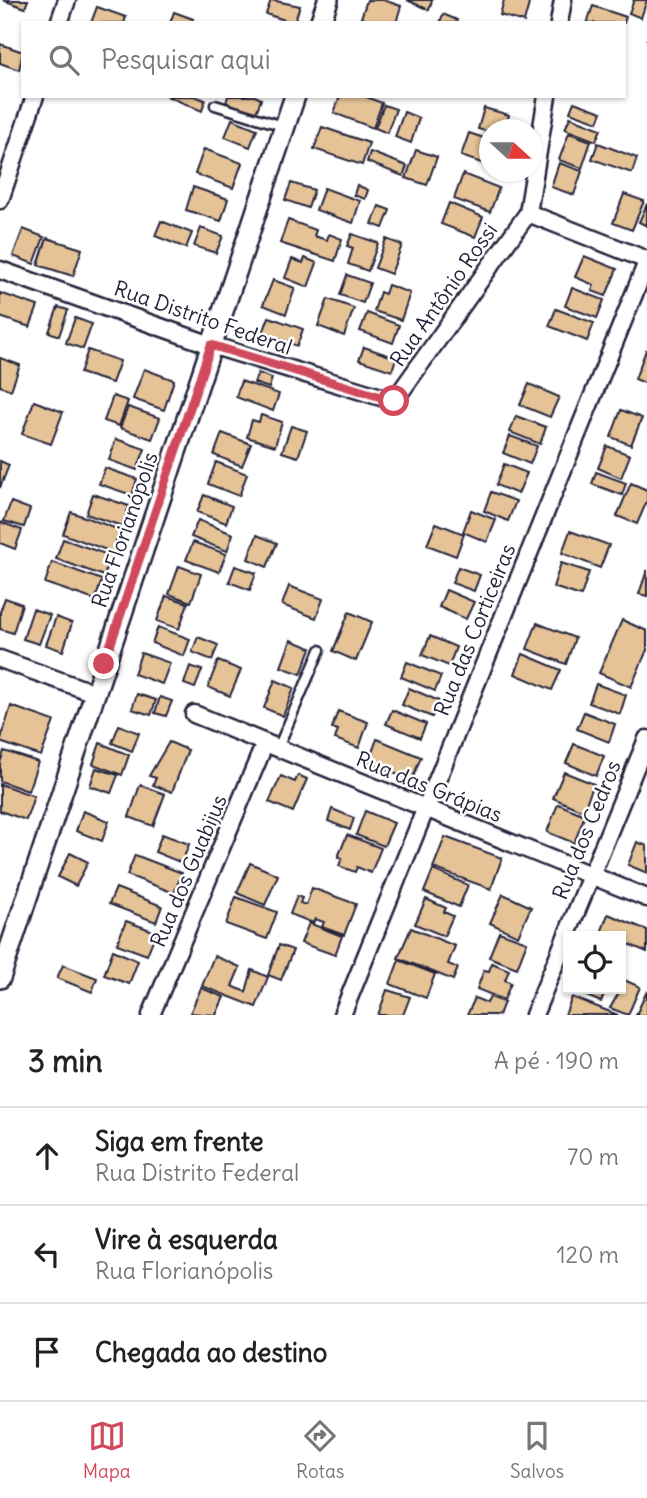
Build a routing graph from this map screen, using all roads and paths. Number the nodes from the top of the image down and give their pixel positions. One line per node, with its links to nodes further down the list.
1 (67, 0): 4 (street)
2 (328, 0): 5 (street)
3 (563, 0): 6 (street)
4 (60, 21)
5 (321, 21)
6 (559, 21)
7 (33, 98): 12 (street)
8 (294, 98): 11 (street, Rua Florianópolis)
9 (547, 98): 13 (street)
10 (215, 105): 11 (lane)
11 (285, 126): 16 (street, Rua Florianópolis)
12 (0, 200)
13 (528, 213): 14 (street); 17 (street, Rua Antônio Rossi)
14 (647, 261): 24 (street, Rua das Corticeiras)
15 (0, 270): 16 (street, Rua Distrito Federal)
16 (211, 345): 17 (street, Rua Distrito Federal); 20 (street, Rua Florianópolis)
17 (394, 401)
18 (320, 650): 23 (lane)
19 (0, 659): 20 (street)
20 (94, 693): 27 (street, Rua Florianópolis)
21 (194, 714): 23 (street, Rua das Grápias)
22 (647, 739): 25 (street, Rua dos Cedros)
23 (271, 745): 24 (street, Rua das Grápias); 28 (street, Rua dos Guabijus)
24 (425, 808): 25 (street, Rua das Grápias); 29 (street, Rua das Corticeiras)
25 (591, 875): 26 (street, Rua das Grápias); 30 (street, Rua dos Cedros)
26 (647, 898)
27 (0, 978)
28 (151, 1015)
29 (342, 1015)
30 (534, 1015)

